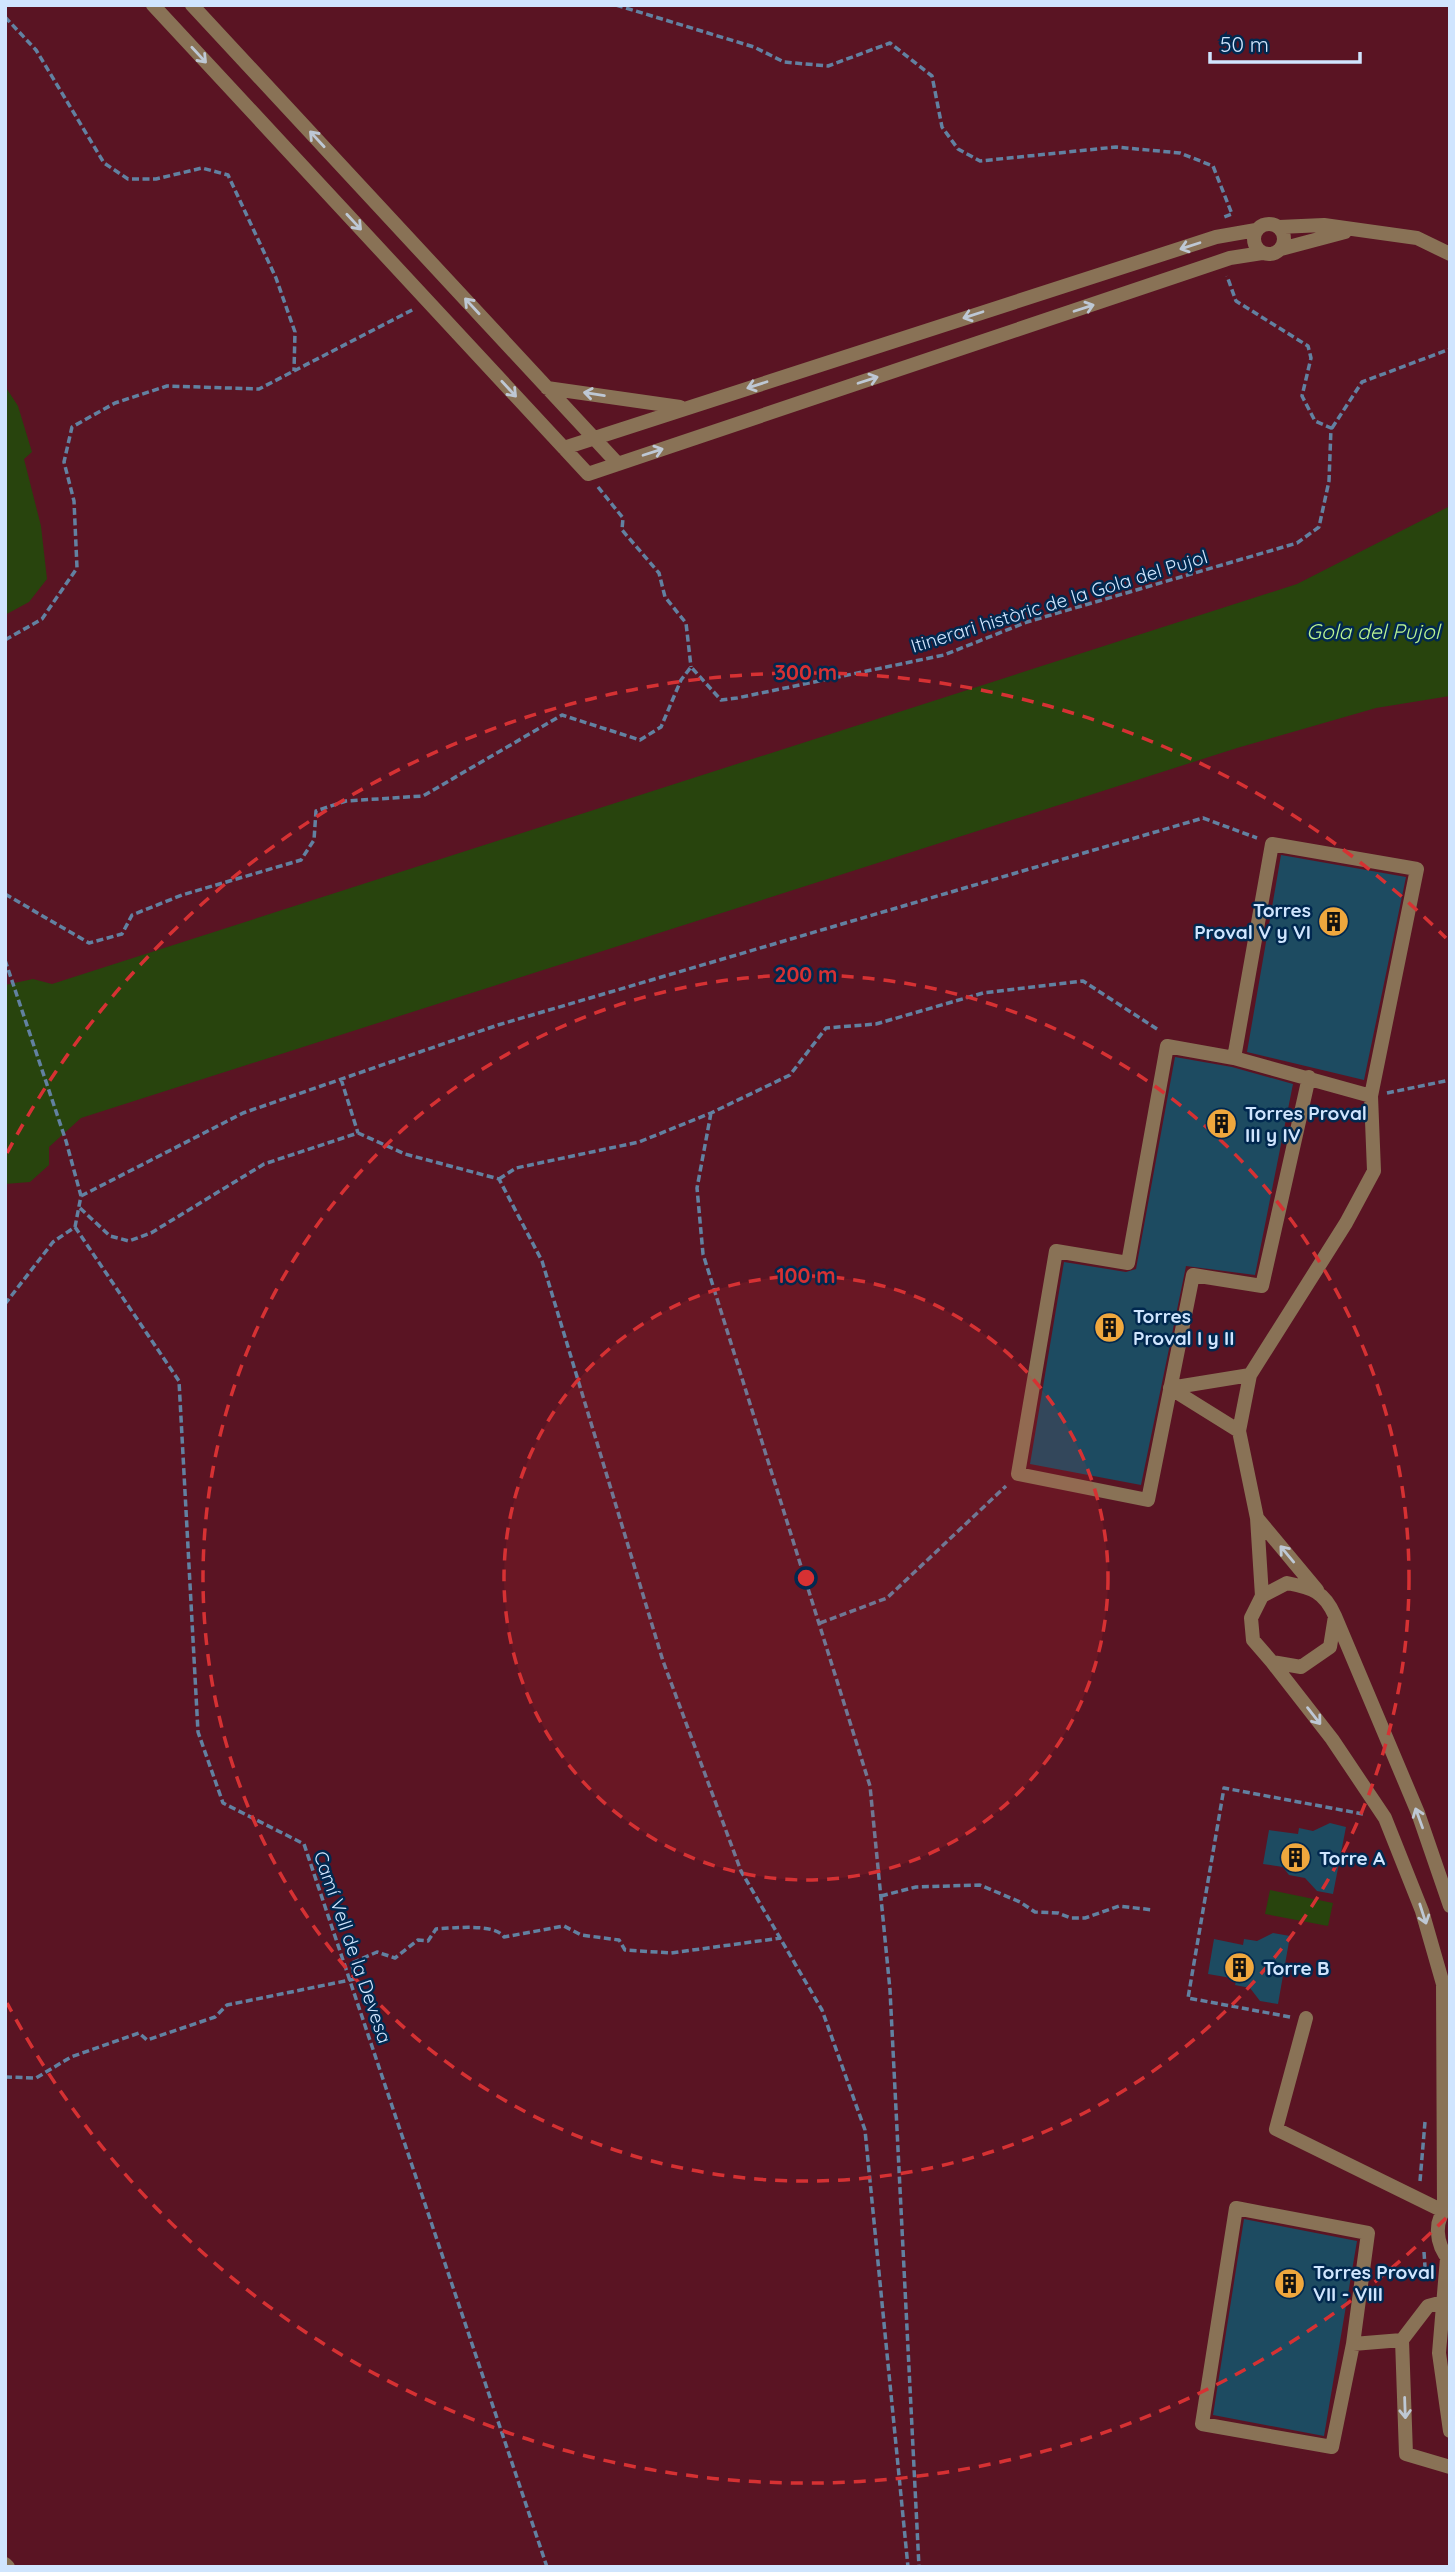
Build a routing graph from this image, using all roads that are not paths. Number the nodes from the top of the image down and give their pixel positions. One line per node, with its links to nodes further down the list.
1 (153, 5): 12 (street, one-way to 12)
2 (192, 5): 9 (street, one-way to 2)
3 (1279, 227): 4 (street); 5 (street); 6 (street)
4 (1256, 230): 7 (street); 10 (street, one-way to 10)
5 (1349, 231): 6 (street); 8 (street)
6 (1281, 249): 7 (street)
7 (1262, 253): 13 (street, one-way to 7)
8 (1450, 254)
9 (547, 387): 10 (street, one-way to 9); 11 (street)
10 (685, 408): 11 (street)
11 (594, 438): 12 (street); 13 (street)
12 (564, 448): 13 (street)
13 (618, 464)
14 (1234, 1058): 15 (street); 16 (street); 18 (street)
15 (1309, 1077): 16 (street); 18 (street)
16 (1371, 1096): 17 (street)
17 (1250, 1375): 18 (street); 19 (street)
18 (1170, 1388): 19 (street)
19 (1239, 1431): 20 (street)
20 (1257, 1518): 21 (street, one-way to 20); 22 (street)
21 (1317, 1590): 22 (street); 23 (street)
22 (1262, 1596): 24 (street)
23 (1335, 1616): 24 (street); 25 (street, one-way to 23)
24 (1272, 1662): 27 (street, one-way to 27)
25 (1450, 1906)
26 (1305, 2019): 27 (street)
27 (1446, 2208): 28 (street)
28 (1448, 2260): 29 (street)
29 (1443, 2302): 30 (street); 32 (street)
30 (1402, 2340): 31 (street); 33 (street, one-way to 33)
31 (1353, 2344): 31 (street)
32 (1450, 2431)
33 (1450, 2467)

